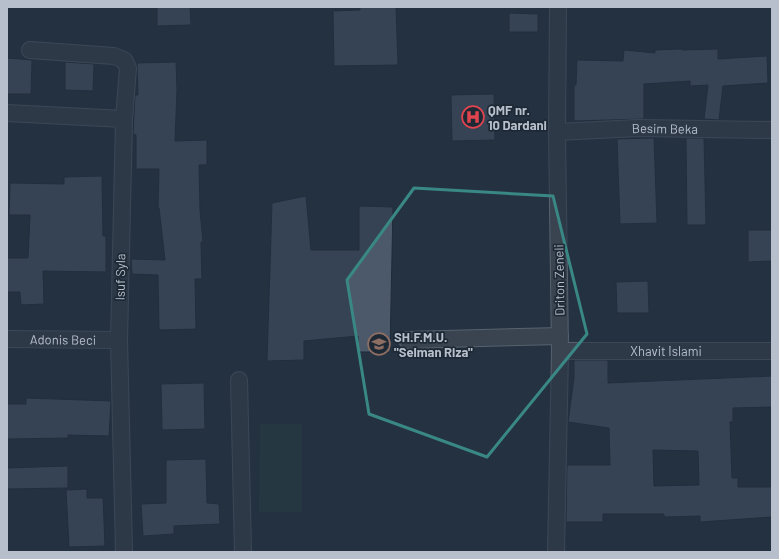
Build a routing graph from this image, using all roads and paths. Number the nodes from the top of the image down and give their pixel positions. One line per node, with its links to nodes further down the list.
1 (558, 7): 6 (street, Driton Zeneli)
2 (30, 50): 4 (street, Isuf Syla)
3 (7, 113): 4 (street)
4 (124, 119): 8 (street, Isuf Syla)
5 (772, 130): 6 (street, Besim Beka)
6 (557, 132): 10 (street, Driton Zeneli)
7 (7, 338): 8 (street, Adonis Beci)
8 (119, 340): 13 (street, Isuf Syla)
9 (407, 340): 10 (street, Xhavit Islami)
10 (560, 343): 11 (street, Xhavit Islami); 15 (street, Driton Zeneli)
11 (772, 350)
12 (238, 380): 14 (street)
13 (124, 552)
14 (243, 552)
15 (556, 552)

